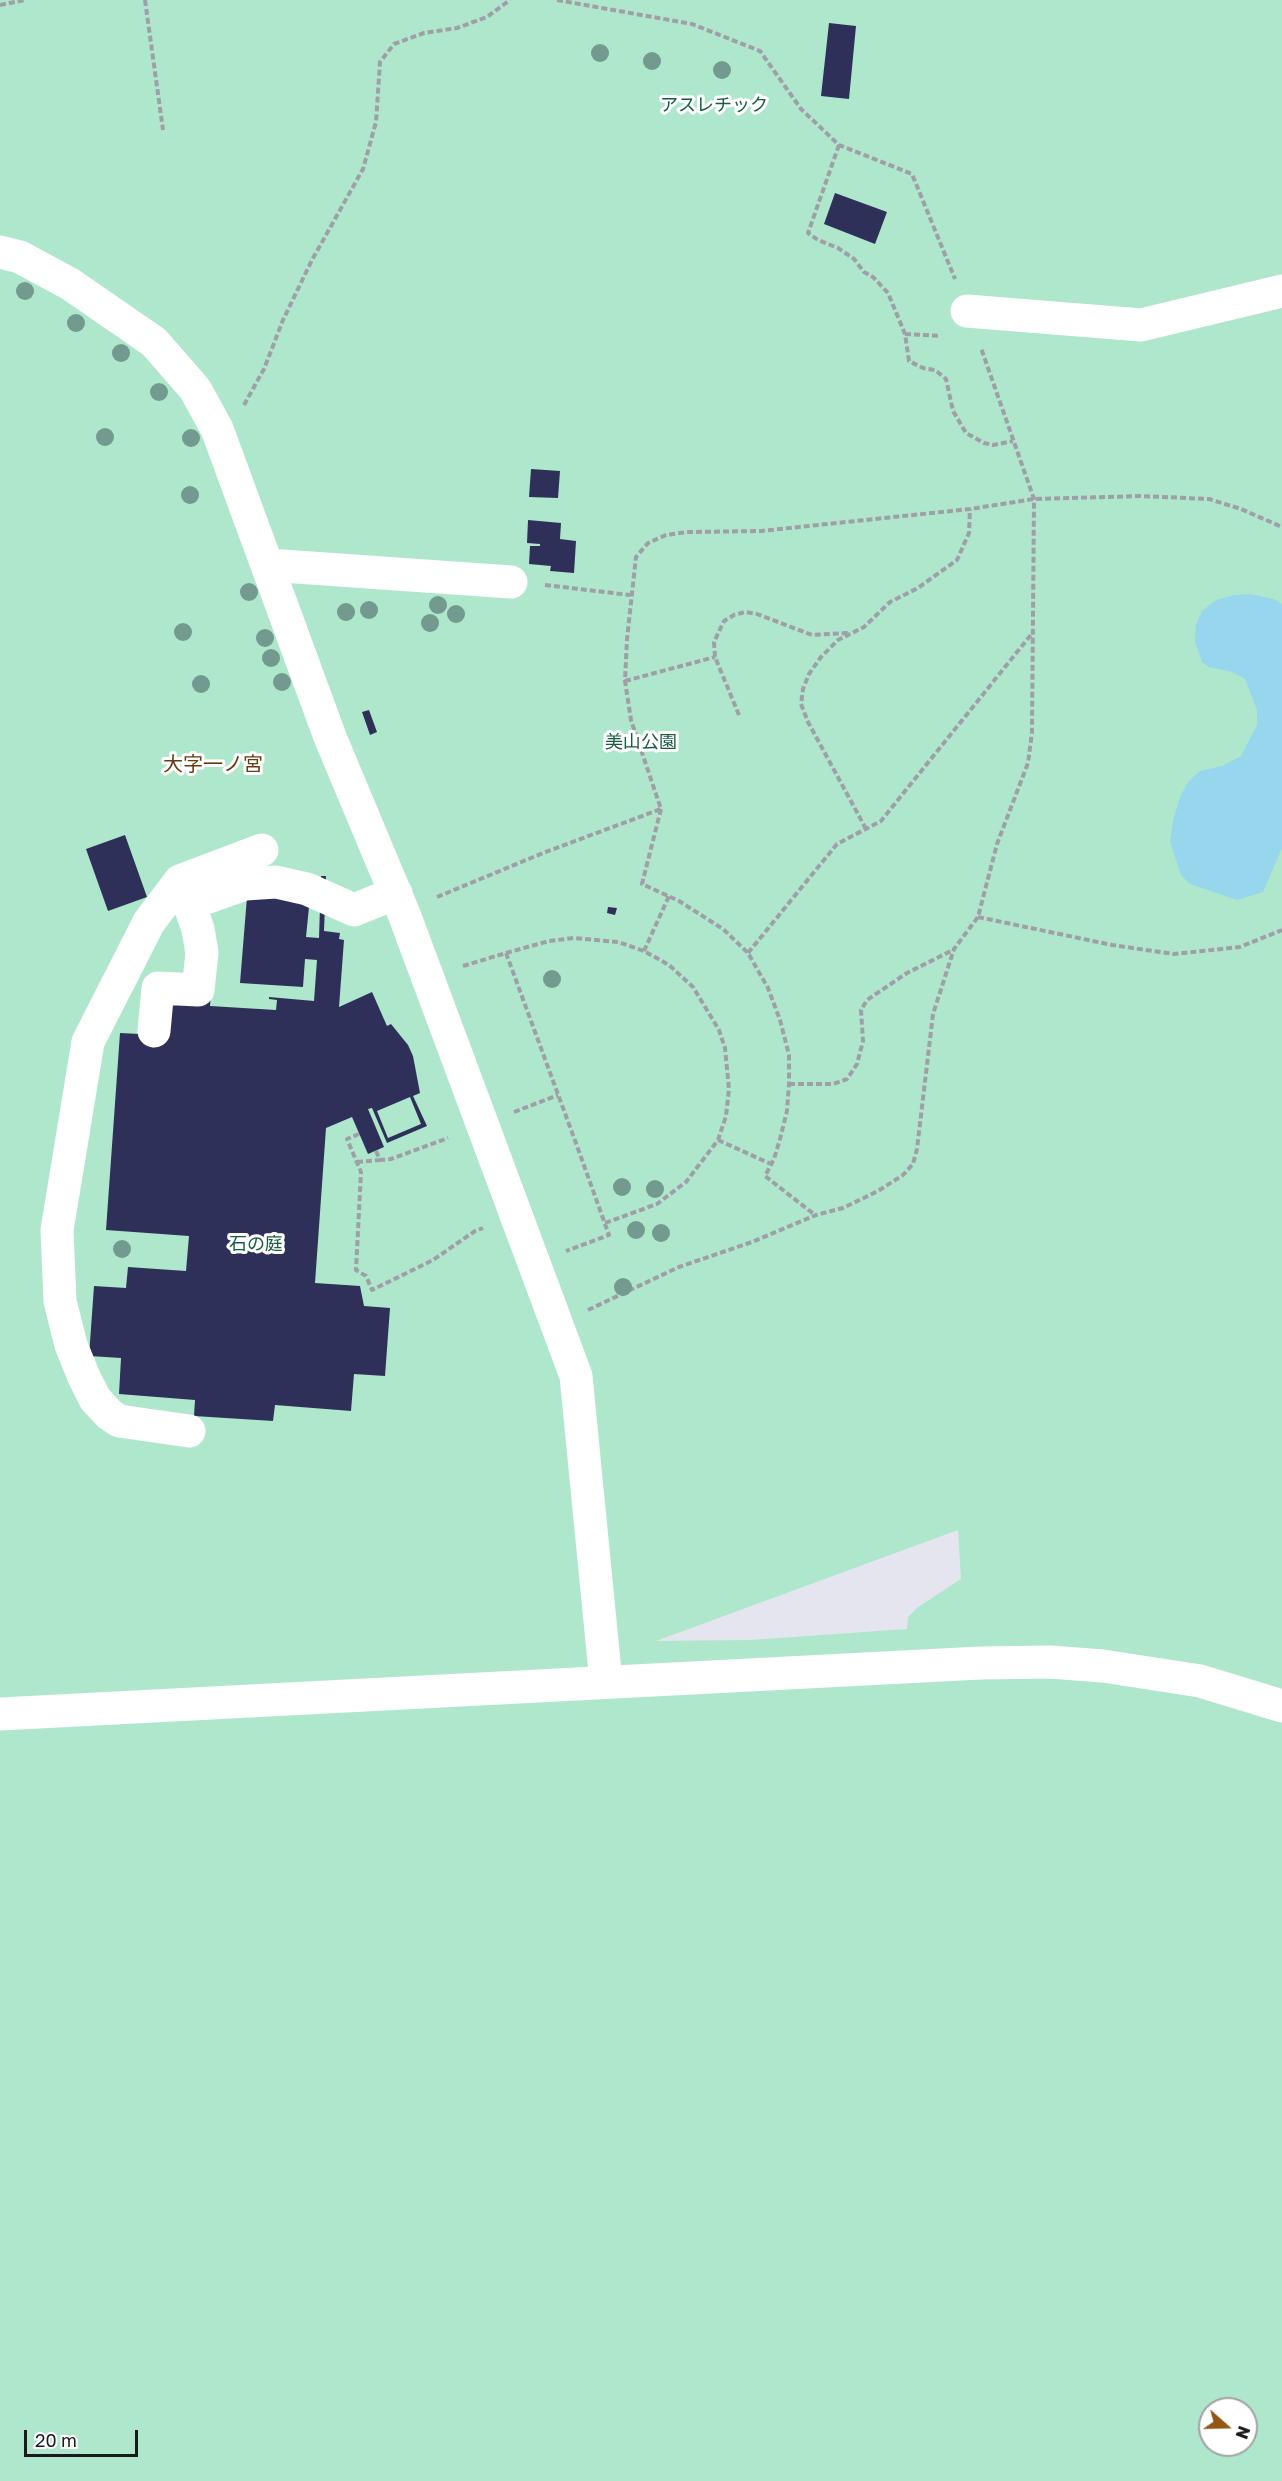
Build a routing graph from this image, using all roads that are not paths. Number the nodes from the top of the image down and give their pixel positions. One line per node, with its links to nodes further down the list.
1 (0, 252): 4 (street)
2 (1282, 291): 3 (street)
3 (967, 311)
4 (268, 565): 5 (street); 7 (street)
5 (511, 582)
6 (262, 850): 9 (street)
7 (400, 903): 8 (street); 10 (street)
8 (154, 1031)
9 (189, 1431)
10 (606, 1682): 11 (street); 12 (street)
11 (1282, 1706)
12 (0, 1714)

